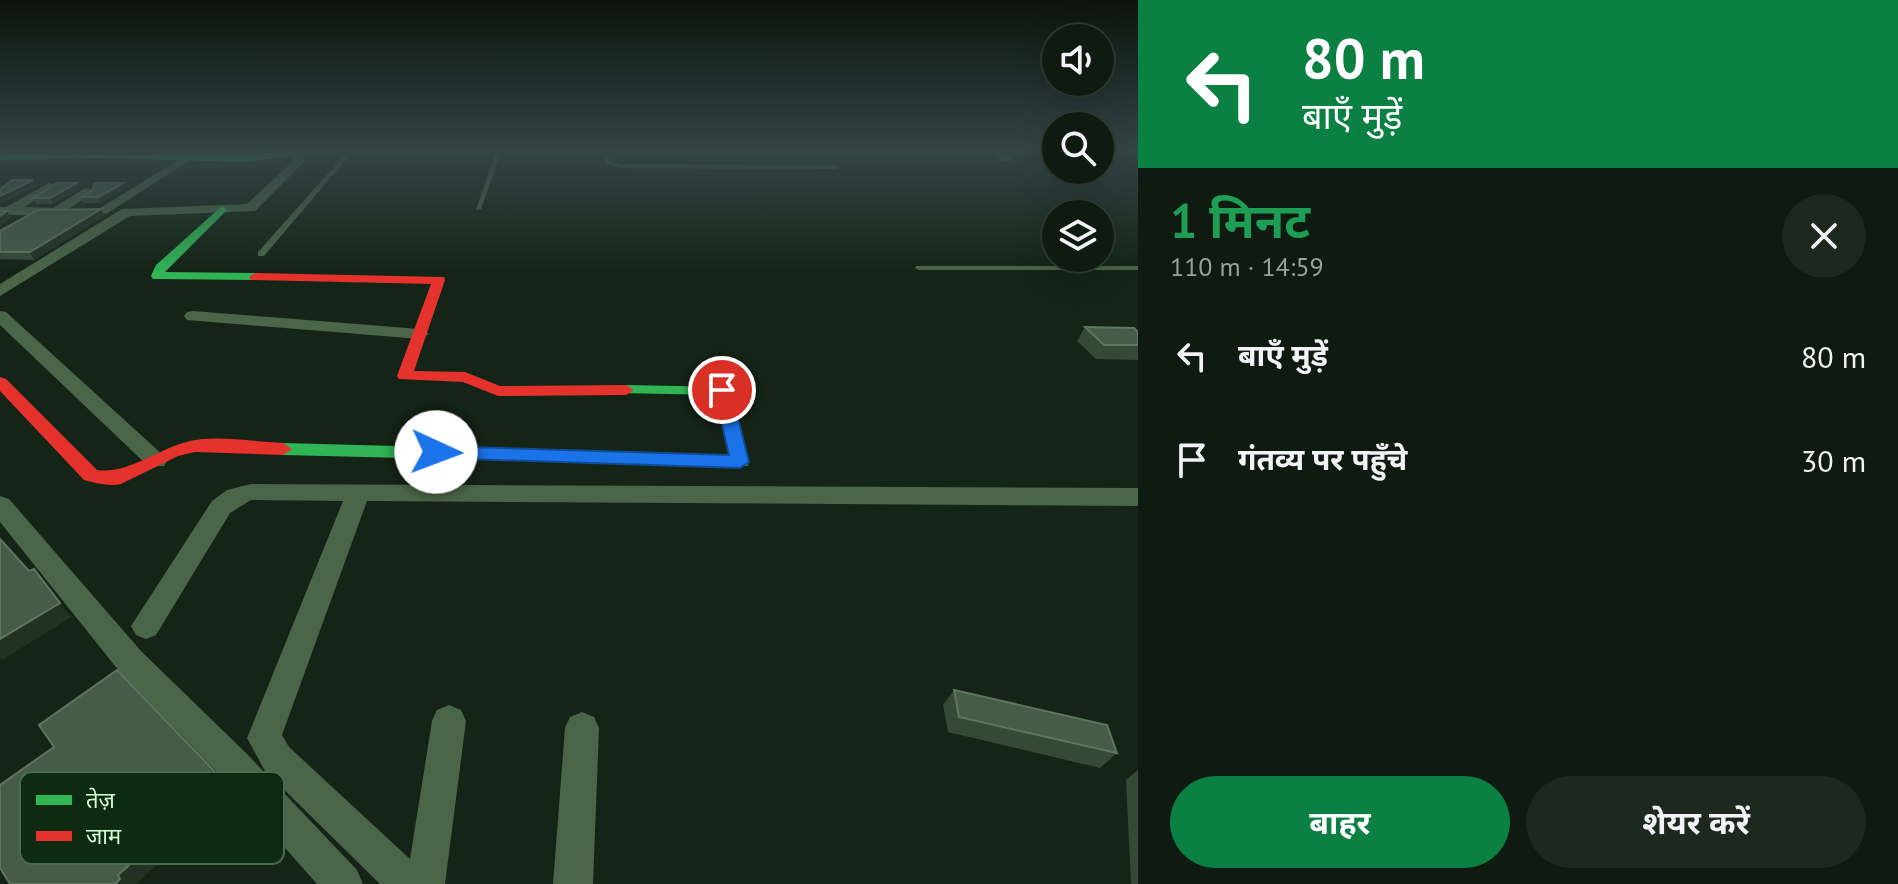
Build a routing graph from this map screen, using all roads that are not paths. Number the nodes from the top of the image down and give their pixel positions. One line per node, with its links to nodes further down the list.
1 (45, 190): 10 (street)
2 (133, 190): 12 (street)
3 (269, 190): 8 (street)
4 (317, 190): 14 (lane)
5 (485, 190): 9 (lane)
6 (89, 191): 12 (street)
7 (148, 209): 8 (street); 18 (street); 20 (street)
8 (222, 209): 22 (street)
9 (478, 209)
10 (5, 211): 11 (street)
11 (37, 212): 12 (street); 13 (street)
12 (55, 212)
13 (12, 227)
14 (261, 254)
15 (919, 268): 16 (lane)
16 (1138, 268)
17 (0, 270): 18 (street)
18 (31, 271): 19 (street)
19 (0, 291)
20 (0, 314): 24 (street)
21 (193, 316): 22 (street)
22 (420, 334): 24 (street)
23 (0, 382): 24 (street)
24 (156, 461)
25 (358, 493): 26 (street); 28 (street); 34 (street)
26 (1138, 497)
27 (0, 505): 31 (street)
28 (146, 626)
29 (449, 721): 35 (street)
30 (582, 728): 36 (street)
31 (240, 772)
32 (284, 820): 33 (street)
33 (343, 884)
34 (408, 884)
35 (425, 884)
36 (573, 884)

